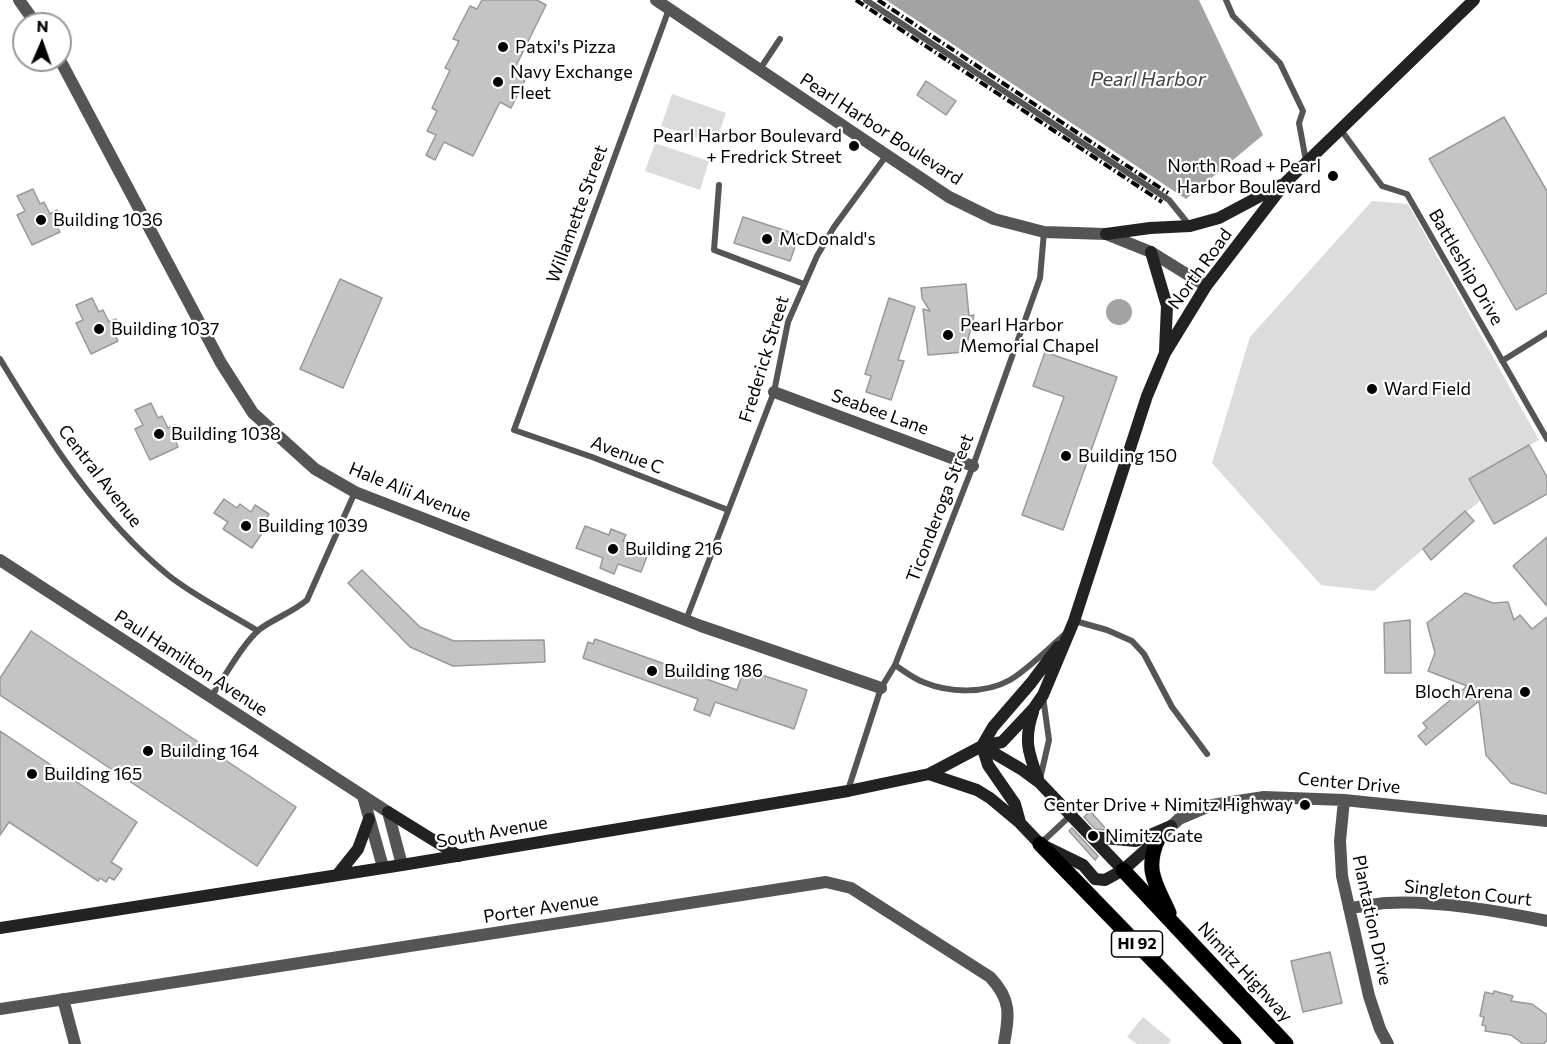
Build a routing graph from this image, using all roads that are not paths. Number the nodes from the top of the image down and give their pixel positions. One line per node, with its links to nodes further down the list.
1 (656, 0): 5 (street, Pearl Harbor Boulevard)
2 (866, 0): 14 (lane)
3 (1226, 0): 11 (lane)
4 (1474, 0): 9 (street, North Road)
5 (669, 9): 7 (street, Pearl Harbor Boulevard); 25 (lane, Willamette Street)
6 (780, 39): 7 (lane)
7 (759, 70): 10 (street, Pearl Harbor Boulevard)
8 (66, 72): 28 (street, Hale Alii Avenue)
9 (1340, 129): 11 (street, North Road); 23 (lane, Battleship Drive)
10 (886, 156): 15 (street, Pearl Harbor Boulevard); 18 (lane, Frederick Street)
11 (1306, 161): 12 (street, North Road)
12 (1285, 183): 14 (street); 19 (street, North Road)
13 (719, 185): 18 (lane)
14 (1190, 226): 16 (street)
15 (1044, 232): 16 (street, Pearl Harbor Boulevard); 27 (lane, Ticonderoga Street)
16 (1106, 234): 17 (street, Pearl Harbor Boulevard)
17 (1151, 252): 19 (street, Pearl Harbor Boulevard); 21 (street)
18 (804, 284): 24 (lane, Frederick Street)
19 (1206, 286): 21 (street, North Road)
20 (1547, 333): 23 (lane)
21 (1165, 353): 32 (street, North Road)
22 (0, 359): 33 (lane, Central Avenue)
23 (1502, 361): 26 (lane, Battleship Drive)
24 (774, 392): 27 (street, Seabee Lane); 29 (lane, Frederick Street)
25 (514, 430): 29 (lane, Avenue C)
26 (1547, 440)
27 (973, 466): 34 (lane, Ticonderoga Street)
28 (355, 492): 31 (street, Hale Alii Avenue); 33 (lane)
29 (728, 510): 31 (lane, Frederick Street)
30 (0, 560): 37 (street, Paul Hamilton Avenue)
31 (686, 620): 35 (street, Hale Alii Avenue)
32 (1072, 626): 34 (lane); 36 (street, North Road); 39 (street, North Road); 40 (lane)
33 (258, 631): 37 (lane)
34 (895, 665): 35 (lane, Ticonderoga Street)
35 (881, 688): 43 (lane, Ticonderoga Street)
36 (1043, 695): 38 (street, North Road); 42 (lane)
37 (211, 697): 44 (street, Paul Hamilton Avenue)
38 (1034, 708): 39 (street, North Road); 42 (street)
39 (982, 746): 41 (street, South Avenue); 42 (street); 50 (street)
40 (1207, 754)
41 (929, 774): 43 (street, South Avenue); 50 (street)
42 (1040, 783): 47 (street, HI 92)
43 (848, 790): 55 (street, South Avenue)
44 (363, 796): 46 (street, Paul Hamilton Avenue); 48 (street)
45 (1344, 800): 49 (street, Center Drive); 51 (street, Center Drive); 60 (street, Plantation Drive)
46 (388, 812): 55 (street); 56 (street)
47 (1072, 815): 52 (street, HI 92); 54 (lane)
48 (369, 819): 57 (street); 59 (street)
49 (1547, 821)
50 (1020, 823): 54 (street, HI 92)
51 (1171, 826): 52 (street); 53 (street, Center Drive)
52 (1093, 837): 58 (street, HI 92)
53 (1158, 839): 58 (street); 62 (main road)
54 (1040, 844): 58 (street); 68 (main road, HI 92)
55 (459, 856): 56 (street, South Avenue)
56 (402, 865): 57 (street, South Avenue)
57 (382, 867): 59 (street, South Avenue)
58 (1123, 870): 62 (main road, HI 92)
59 (338, 874): 63 (street, South Avenue)
60 (1349, 908): 61 (street, Singleton Court); 70 (street, Plantation Drive)
61 (1547, 921)
62 (1175, 926): 69 (main road, Nimitz Highway / HI 92)
63 (0, 928)
64 (63, 999): 65 (street, Porter Avenue); 66 (street); 67 (street, Porter Avenue)
65 (0, 1008)
66 (75, 1044)
67 (1004, 1044)
68 (1234, 1044)
69 (1286, 1044)
70 (1388, 1044)

